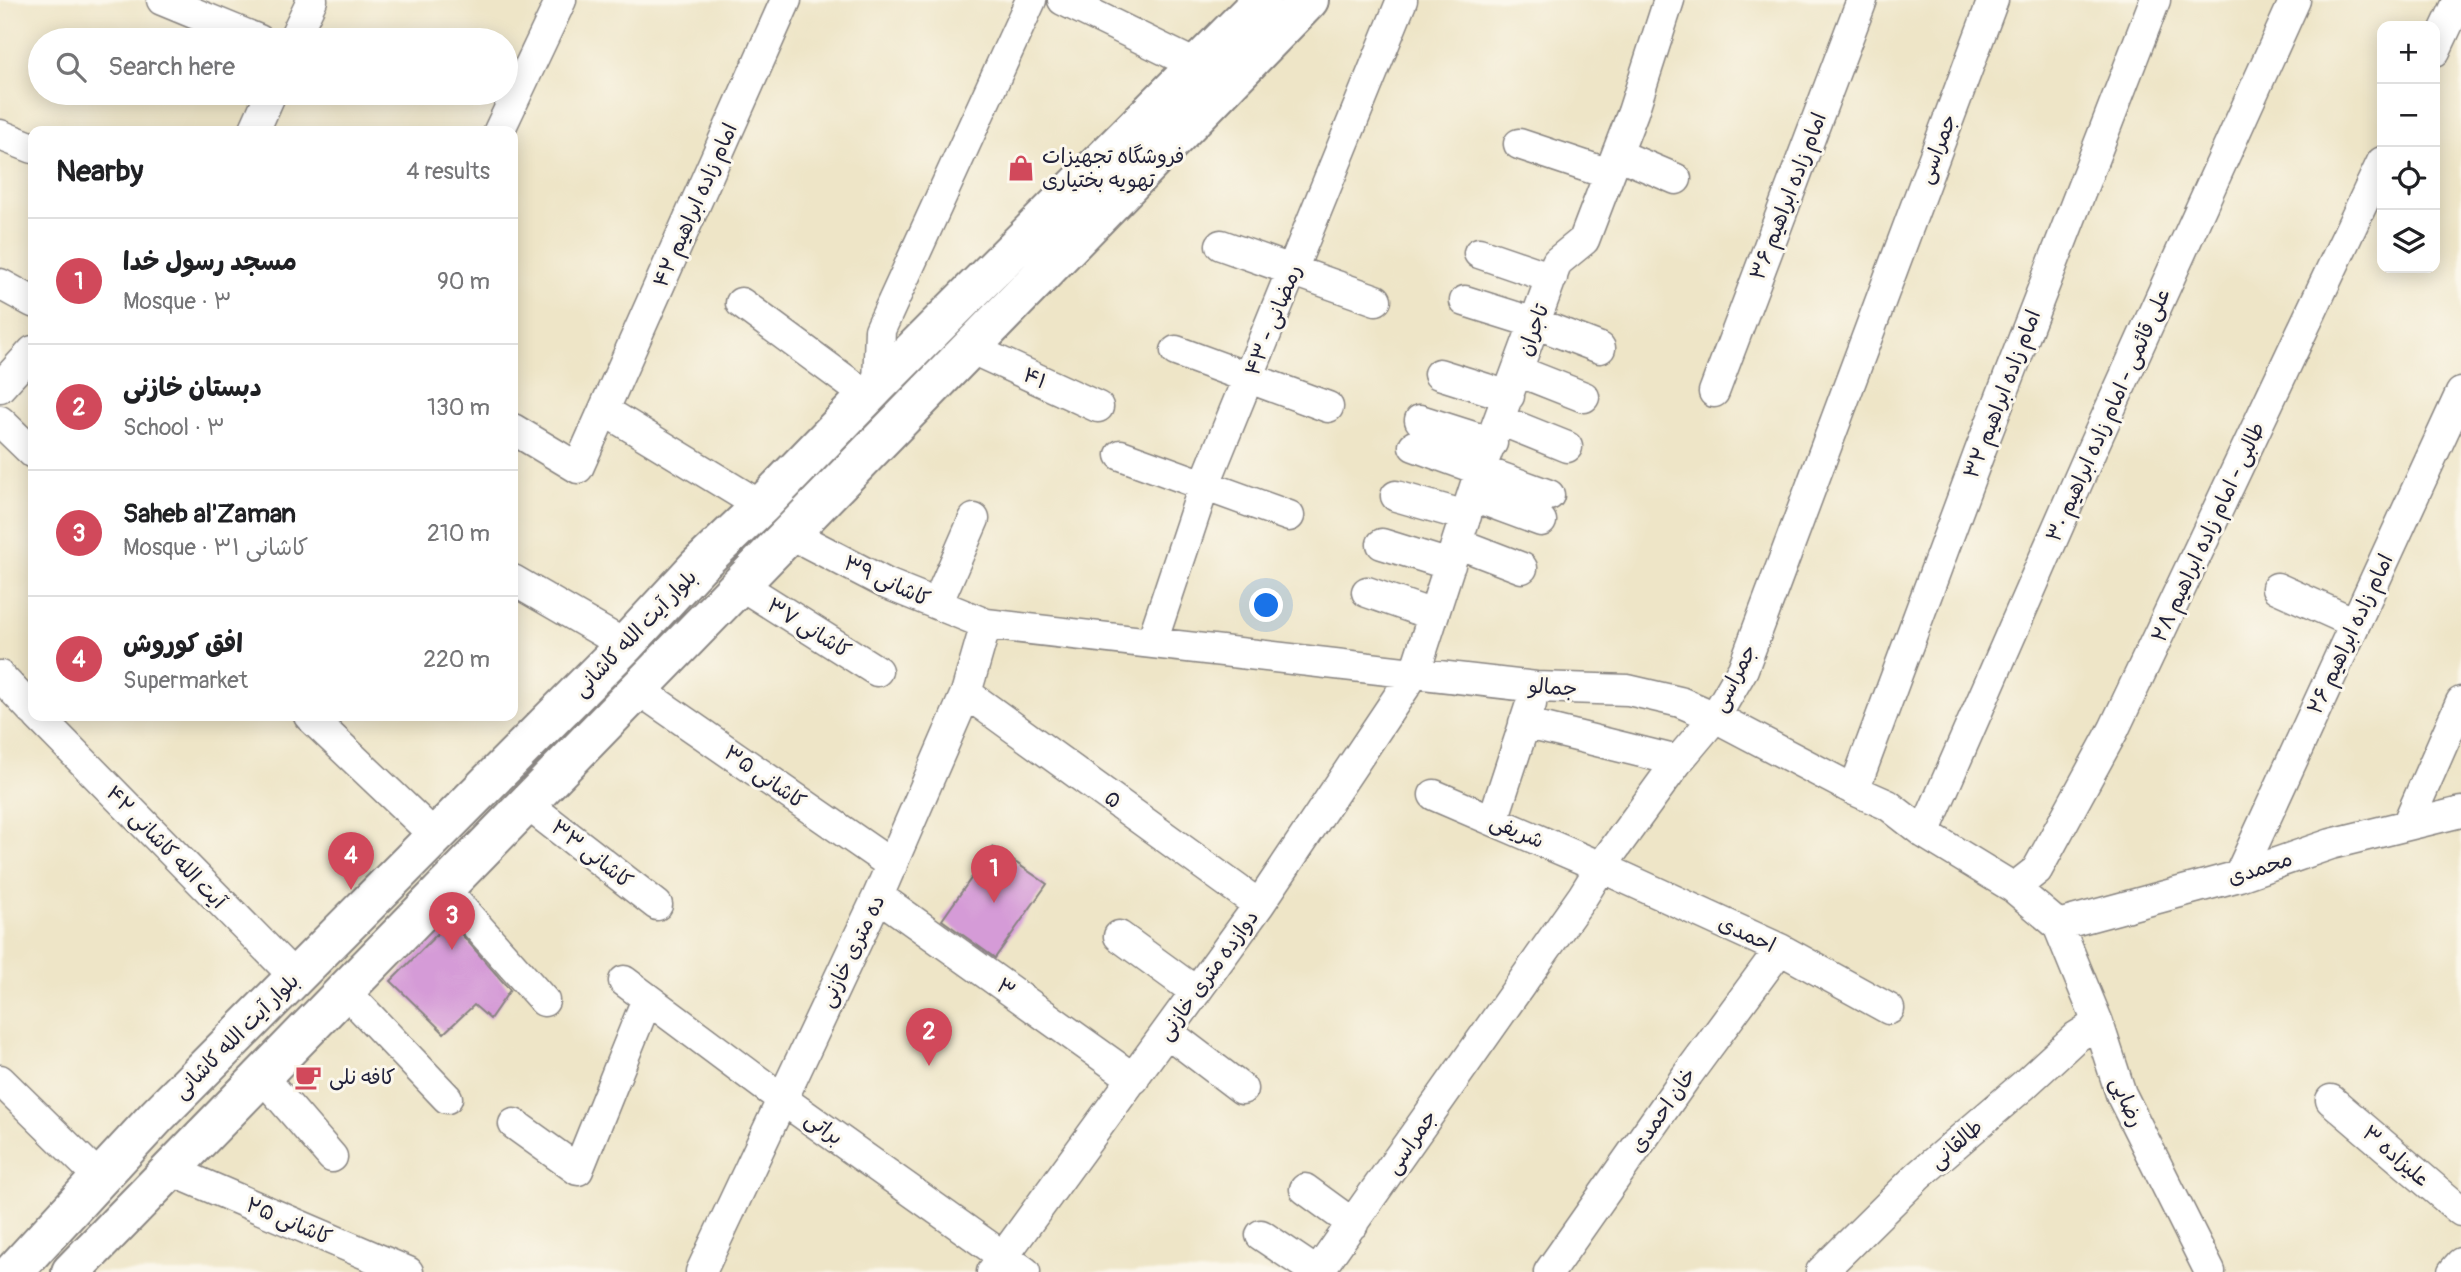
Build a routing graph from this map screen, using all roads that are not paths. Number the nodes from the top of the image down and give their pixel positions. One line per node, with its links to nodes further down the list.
1 (162, 0): 16 (street)
2 (312, 0): 17 (street)
3 (561, 0): 20 (street)
4 (786, 0): 54 (street, امام زاده ابراهیم ۴۲)
5 (1031, 0): 48 (street)
6 (1063, 0): 19 (street)
7 (1262, 0): 19 (main road, بلوار آیت الله کاشانی)
8 (1309, 0): 42 (main road, بلوار آیت الله کاشانی)
9 (1402, 0): 33 (street, رمضانی - ۴۳)
10 (1669, 0): 28 (street, تاجران)
11 (1861, 0): 49 (street, امام زاده ابراهیم ۳۶)
12 (1993, 0): 89 (street, جمراسی)
13 (2155, 0): 94 (street, امام زاده ابراهیم ۳۲)
14 (2295, 0): 100 (street, علی قائمی - امام زاده ابراهیم ۳۰)
15 (2459, 0): 18 (street)
16 (230, 28)
17 (299, 28)
18 (2440, 40)
19 (1198, 66): 48 (main road, بلوار آیت الله کاشانی)
20 (518, 91)
21 (266, 105): 23 (street)
22 (511, 105): 24 (street)
23 (256, 126)
24 (501, 126)
25 (0, 135): 27 (street)
26 (1519, 144): 28 (street)
27 (28, 146)
28 (1613, 164): 30 (street); 34 (street, تاجران)
29 (2377, 173): 105 (street, طالبی - امام زاده ابراهیم ۲۸)
30 (1676, 179)
31 (1221, 245): 33 (street)
32 (1479, 253): 34 (street)
33 (1293, 270): 37 (street); 46 (street, رمضانی - ۴۳)
34 (1552, 278): 40 (street, تاجران)
35 (0, 284): 36 (street)
36 (28, 299)
37 (1377, 300)
38 (1465, 301): 40 (street)
39 (741, 303): 48 (street)
40 (1535, 323): 41 (street); 61 (street, تاجران)
41 (1600, 348)
42 (972, 349): 52 (street, ۴۱); 68 (main road, بلوار آیت الله کاشانی)
43 (1176, 351): 46 (street)
44 (28, 356): 47 (street)
45 (1439, 374): 61 (street)
46 (1249, 378): 53 (street); 62 (street, رمضانی - ۴۳)
47 (0, 387)
48 (873, 391): 64 (main road, بلوار آیت الله کاشانی)
49 (1714, 393)
50 (2461, 393): 77 (street, امام زاده ابراهیم ۲۶)
51 (1584, 397): 61 (street)
52 (1098, 407)
53 (1328, 407)
54 (605, 411): 56 (street, امام زاده ابراهیم ۴۲); 64 (street)
55 (0, 421): 59 (street)
56 (518, 432)
57 (1417, 433): 61 (street)
58 (1567, 447): 61 (street)
59 (28, 448)
60 (1121, 455): 62 (street)
61 (1483, 469): 63 (street); 65 (street); 69 (street); 70 (street); 76 (street, تاجران)
62 (1204, 486): 66 (street); 79 (street, رمضانی - ۴۳)
63 (1396, 496)
64 (761, 506): 68 (main road); 80 (main road, بلوار آیت الله کاشانی)
65 (1545, 508)
66 (1289, 516)
67 (974, 519): 75 (street)
68 (791, 534): 72 (main road, بلوار آیت الله کاشانی); 75 (street, کاشانی ۳۹)
69 (1382, 544)
70 (1522, 568)
71 (518, 583): 80 (street)
72 (741, 585): 81 (street, کاشانی ۳۷); 85 (main road, بلوار آیت الله کاشانی)
73 (2277, 588): 77 (street)
74 (1367, 592): 76 (street)
75 (937, 604): 78 (street, کاشانی ۳۹)
76 (1433, 615): 82 (street, تاجران)
77 (2355, 623): 104 (street, امام زاده ابراهیم ۲۶)
78 (986, 624): 79 (street, جمالو); 86 (street, ده متری خازنی)
79 (1152, 642): 82 (street, جمالو)
80 (625, 645): 101 (main road, بلوار آیت الله کاشانی)
81 (877, 671)
82 (1415, 672): 84 (street, جمالو); 109 (street, دوازده متری خازنی)
83 (0, 676): 88 (street)
84 (1536, 687): 89 (street, جمالو); 92 (street)
85 (639, 690): 96 (main road, بلوار آیت الله کاشانی); 102 (street, کاشانی ۳۵)
86 (966, 693): 102 (street, ده متری خازنی); 109 (street, ۵)
87 (2461, 702): 99 (street)
88 (28, 705)
89 (1715, 717): 93 (street, جمراسی); 94 (street, جمالو)
90 (43, 721): 113 (street, آیت الله کاشانی ۴۲)
91 (314, 721): 101 (street)
92 (1524, 723): 93 (street); 98 (street)
93 (1678, 761): 103 (street, جمراسی)
94 (1854, 790): 100 (street, جمالو)
95 (1434, 795): 98 (street, شریفی)
96 (527, 804): 106 (main road, بلوار آیت الله کاشانی); 108 (street, کاشانی ۳۳)
97 (2461, 812): 99 (street, محمدی)
98 (1493, 820): 103 (street, شریفی)
99 (2407, 825): 104 (street, محمدی)
100 (1924, 833): 105 (street, جمالو)
101 (434, 835): 113 (main road, بلوار آیت الله کاشانی)
102 (892, 865): 107 (street, ده متری خازنی)
103 (1601, 867): 112 (street, احمدی); 133 (street, جمراسی)
104 (2239, 876): 110 (street, محمدی)
105 (2014, 888): 110 (street, جمالو)
106 (444, 889): 114 (main road, بلوار آیت الله کاشانی); 116 (street)
107 (878, 897): 121 (street, ۳); 125 (street, ده متری خازنی)
108 (657, 905)
109 (1259, 905): 115 (street, دوازده متری خازنی)
110 (2058, 925): 118 (street, رضایی)
111 (1119, 936): 115 (street)
112 (1780, 949): 117 (street, احمدی); 143 (street, خان احمدی)
113 (295, 977): 130 (main road, بلوار آیت الله کاشانی)
114 (345, 991): 120 (main road, بلوار آیت الله کاشانی); 124 (street)
115 (1196, 992): 119 (street, دوازده متری خازنی)
116 (544, 1001)
117 (1889, 1009)
118 (2098, 1023): 137 (street, رضایی); 144 (street, طالقانی)
119 (1167, 1032): 121 (street, دوازده متری خازنی); 123 (street)
120 (262, 1076): 128 (street); 129 (main road, بلوار آیت الله کاشانی)
121 (1133, 1079): 136 (street, دوازده متری خازنی)
122 (0, 1080): 130 (street)
123 (1242, 1089)
124 (447, 1098)
125 (782, 1099): 127 (street, براتی); 136 (street, براتی); 141 (street, ده متری خازنی)
126 (2331, 1100): 132 (street, علیزاده ۳)
127 (514, 1124)
128 (332, 1157)
129 (170, 1170): 139 (main road, بلوار آیت الله کاشانی); 140 (street, کاشانی ۲۵)
130 (101, 1179): 138 (main road, بلوار آیت الله کاشانی)
131 (1305, 1189): 133 (street)
132 (2461, 1212)
133 (1353, 1224): 142 (street, جمراسی)
134 (1261, 1235): 142 (street)
135 (2461, 1263): 145 (street)
136 (1007, 1267)
137 (2200, 1267)
138 (13, 1272)
139 (71, 1272)
140 (408, 1272)
141 (701, 1272)
142 (1317, 1272)
143 (1549, 1272)
144 (1821, 1272)
145 (2453, 1272)

